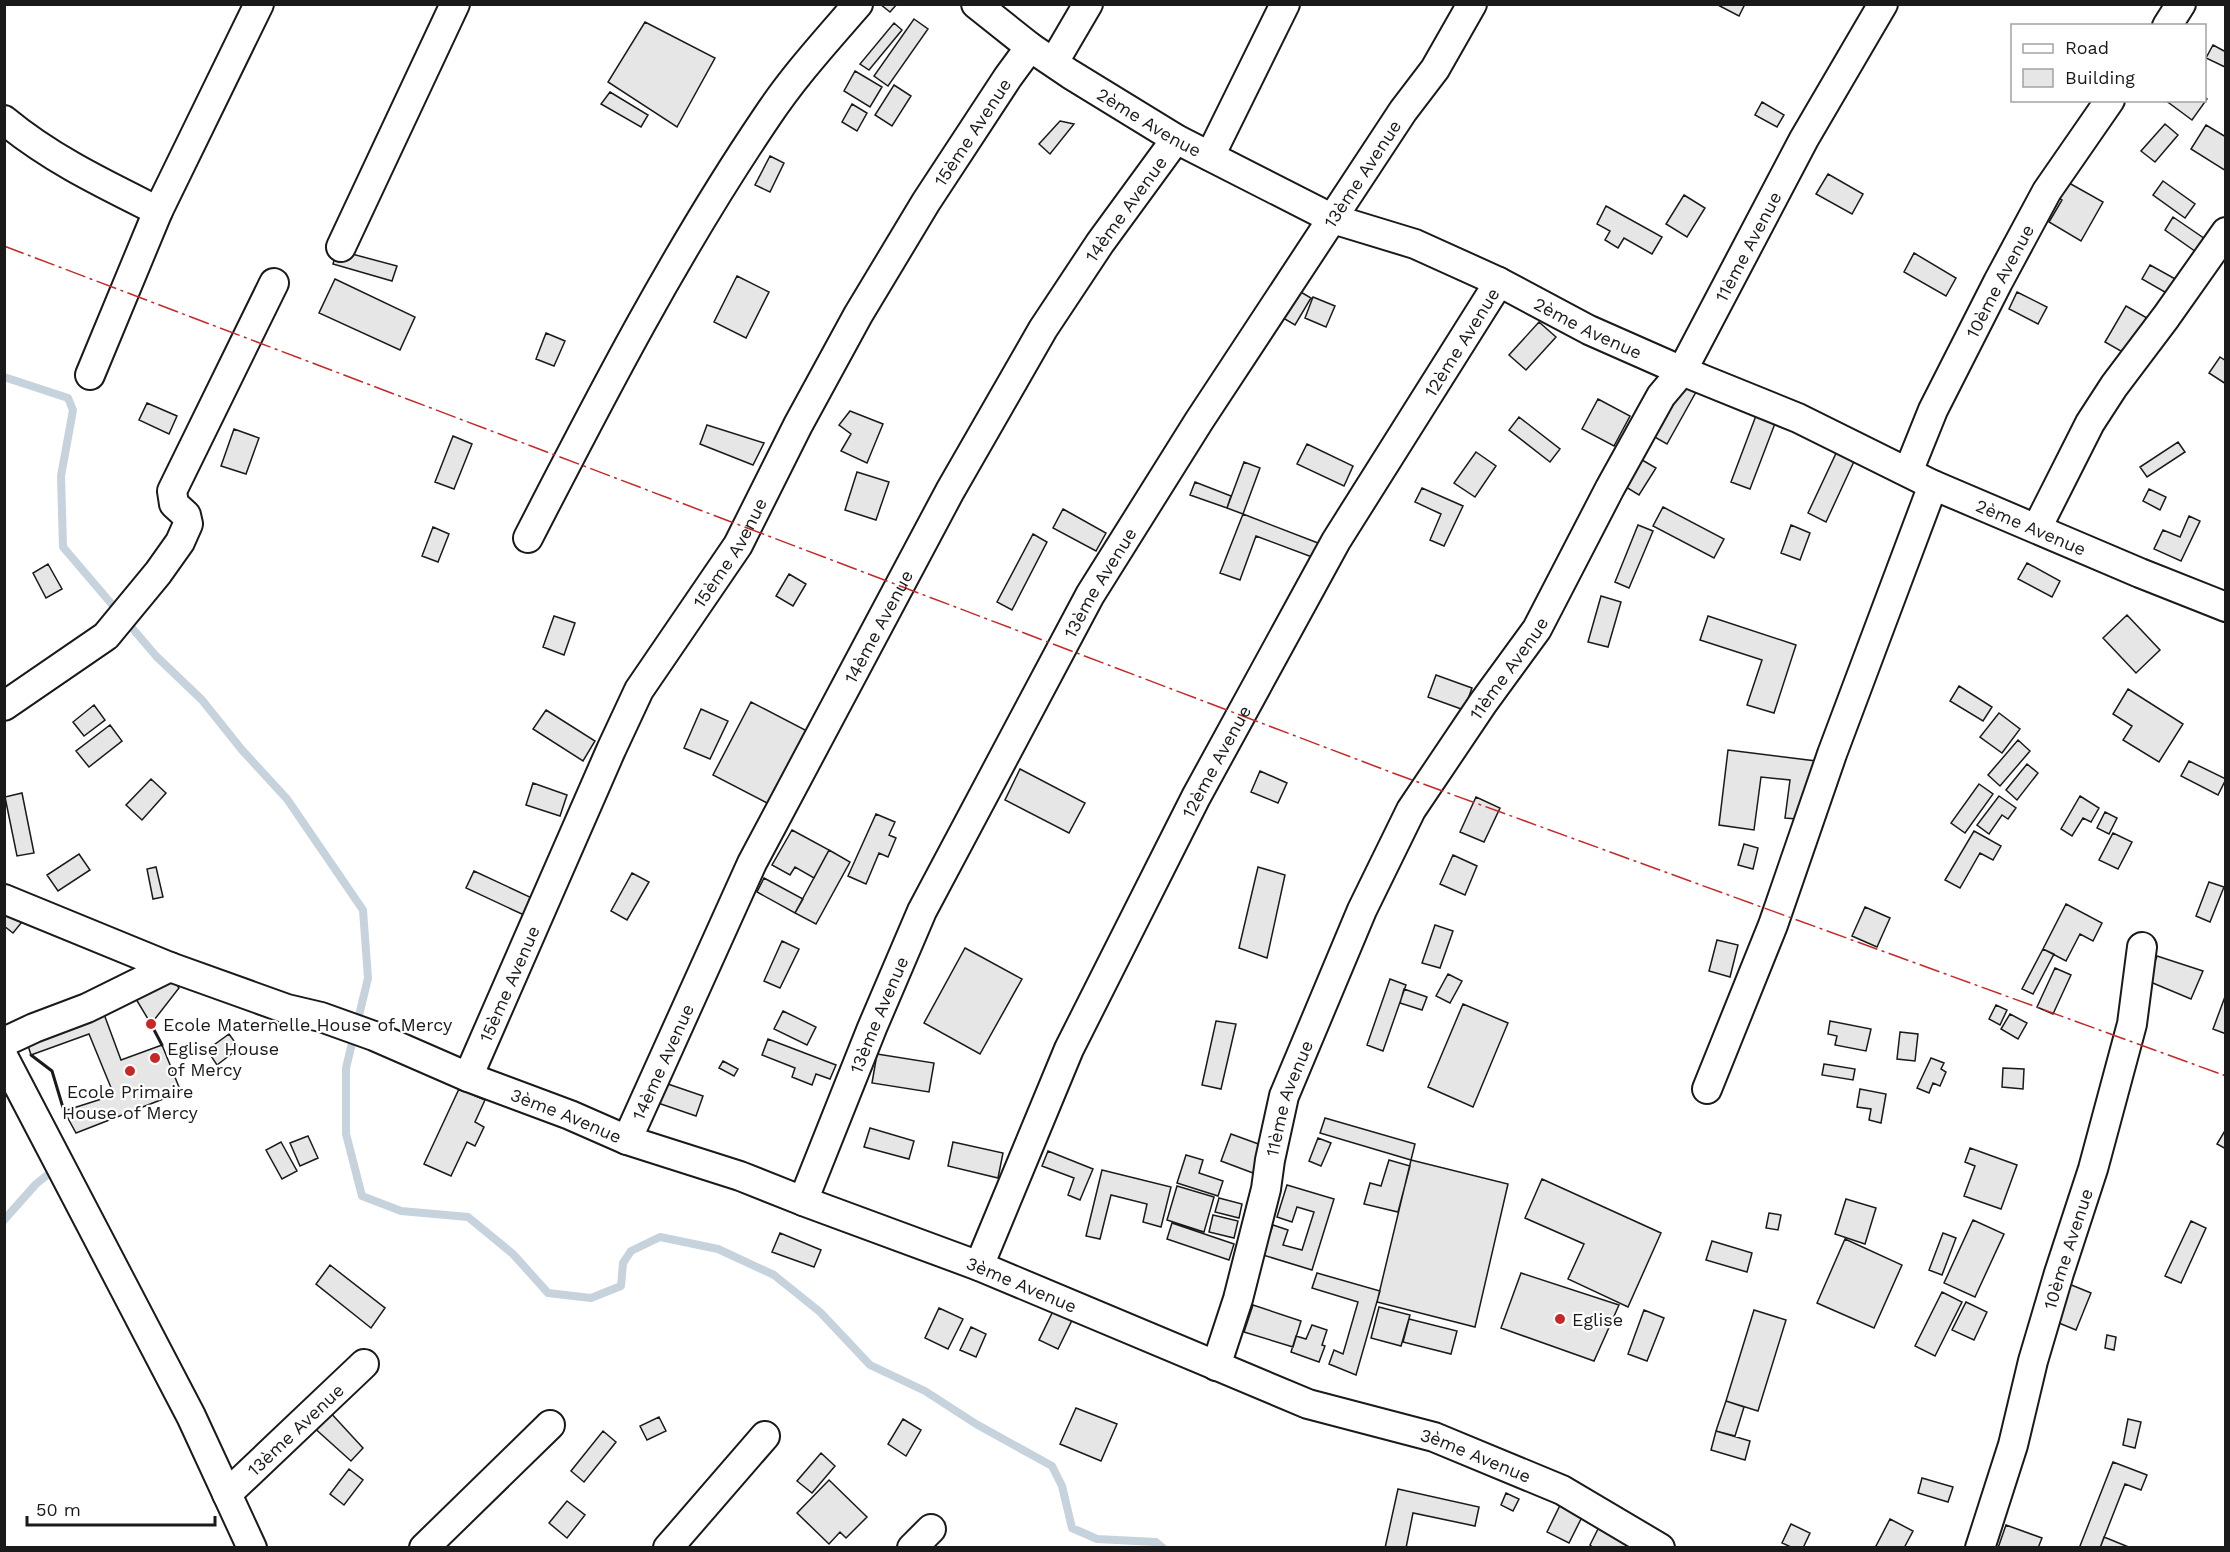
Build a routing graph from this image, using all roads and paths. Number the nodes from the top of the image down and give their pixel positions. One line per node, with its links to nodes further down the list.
1 (260, 4): 17 (street)
2 (455, 4): 20 (street)
3 (858, 4): 28 (street)
4 (976, 4): 11 (street, 2ème Avenue)
5 (1088, 4): 12 (street)
6 (1285, 4): 16 (street)
7 (1472, 4): 18 (street, 13ème Avenue)
8 (1882, 4): 23 (street, 11ème Avenue)
9 (2181, 4): 10 (street)
10 (2168, 24)
11 (1030, 47): 12 (street, 2ème Avenue); 35 (street, 15ème Avenue)
12 (1054, 62): 15 (street, 2ème Avenue)
13 (2108, 102): 25 (street, 10ème Avenue)
14 (4, 120): 17 (street)
15 (1176, 139): 16 (street, 2ème Avenue); 37 (street, 14ème Avenue)
16 (1210, 156): 18 (street, 2ème Avenue)
17 (158, 211): 24 (street)
18 (1333, 219): 21 (street, 2ème Avenue); 38 (street, 13ème Avenue)
19 (2226, 232): 27 (street)
20 (341, 247)
21 (1499, 282): 23 (street, 2ème Avenue); 39 (street, 12ème Avenue)
22 (274, 283): 30 (street)
23 (1682, 371): 25 (street, 2ème Avenue); 41 (street, 11ème Avenue)
24 (90, 375)
25 (1908, 472): 26 (street, 2ème Avenue)
26 (1933, 485): 27 (street, 2ème Avenue); 36 (street)
27 (2037, 528): 29 (street, 2ème Avenue)
28 (528, 538)
29 (2226, 607)
30 (4, 706)
31 (4, 899): 33 (street, 3ème Avenue)
32 (2142, 947): 49 (street, 10ème Avenue)
33 (170, 967): 34 (street); 35 (street, 3ème Avenue)
34 (6, 1060): 44 (street)
35 (468, 1077): 37 (street, 3ème Avenue)
36 (1707, 1089)
37 (627, 1140): 38 (street, 3ème Avenue)
38 (802, 1201): 39 (street, 3ème Avenue)
39 (979, 1266): 41 (street, 3ème Avenue)
40 (364, 1364): 44 (street, 13ème Avenue)
41 (1216, 1366): 48 (street, 3ème Avenue)
42 (550, 1425): 46 (street)
43 (765, 1436): 47 (street)
44 (227, 1494): 45 (street)
45 (252, 1548)
46 (424, 1548)
47 (668, 1548)
48 (1660, 1548)
49 (1980, 1548)

